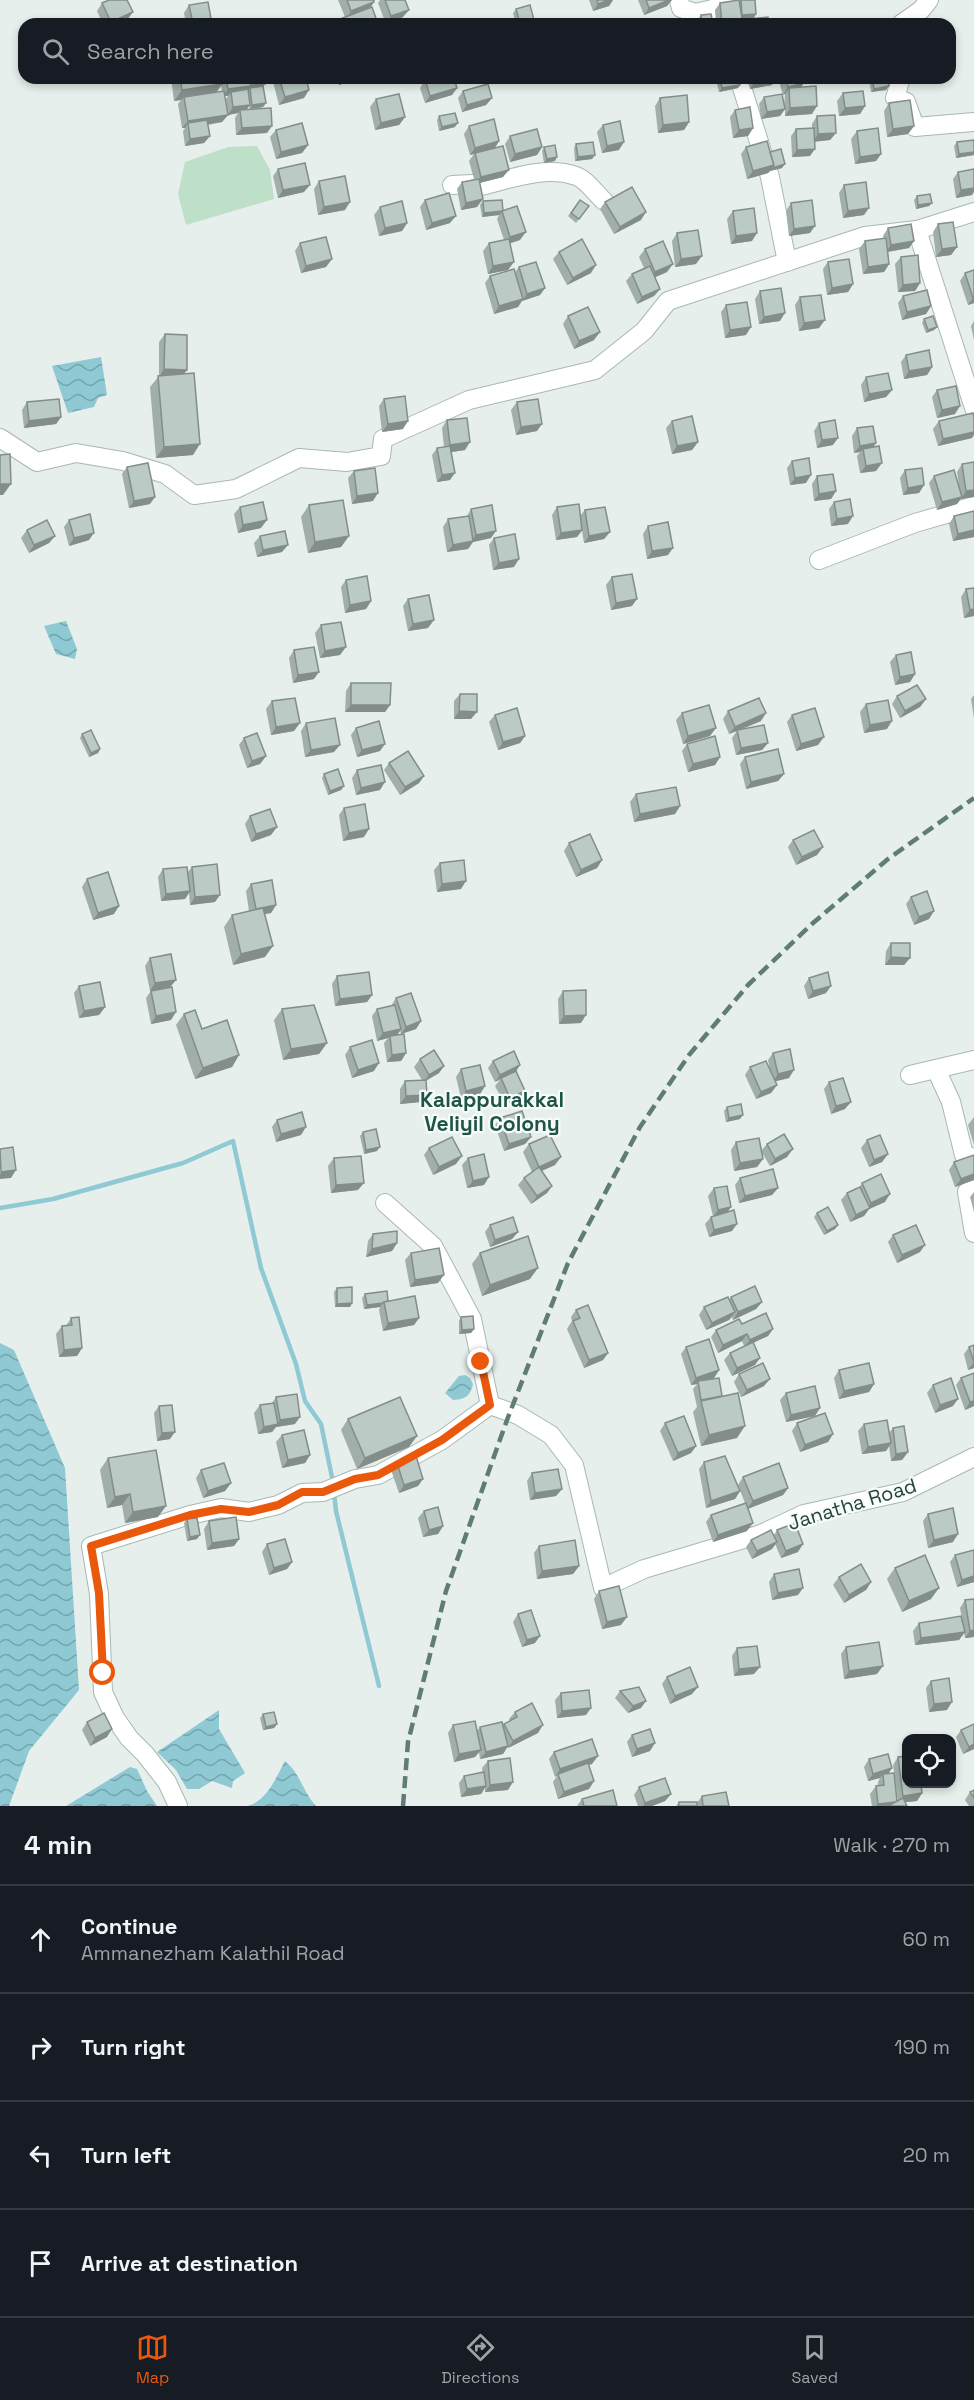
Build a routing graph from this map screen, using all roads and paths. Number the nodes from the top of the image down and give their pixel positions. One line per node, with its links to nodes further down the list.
1 (679, 0): 4 (street)
2 (732, 0): 4 (street)
3 (929, 0): 5 (street)
4 (714, 17)
5 (910, 18)
6 (741, 84): 13 (street)
7 (899, 84): 8 (street)
8 (974, 122)
9 (452, 185): 10 (street)
10 (604, 201)
11 (974, 212): 12 (street)
12 (917, 230): 13 (street); 14 (street)
13 (787, 262): 15 (street)
14 (974, 408)
15 (0, 438)
16 (974, 506): 17 (street)
17 (819, 560)
18 (974, 1060): 19 (street)
19 (936, 1069): 20 (street); 21 (street)
20 (910, 1075)
21 (974, 1158)
22 (974, 1188): 24 (street)
23 (385, 1203): 25 (street)
24 (974, 1233)
25 (490, 1405): 26 (street, Janatha Road); 27 (street)
26 (974, 1458)
27 (177, 1806)

